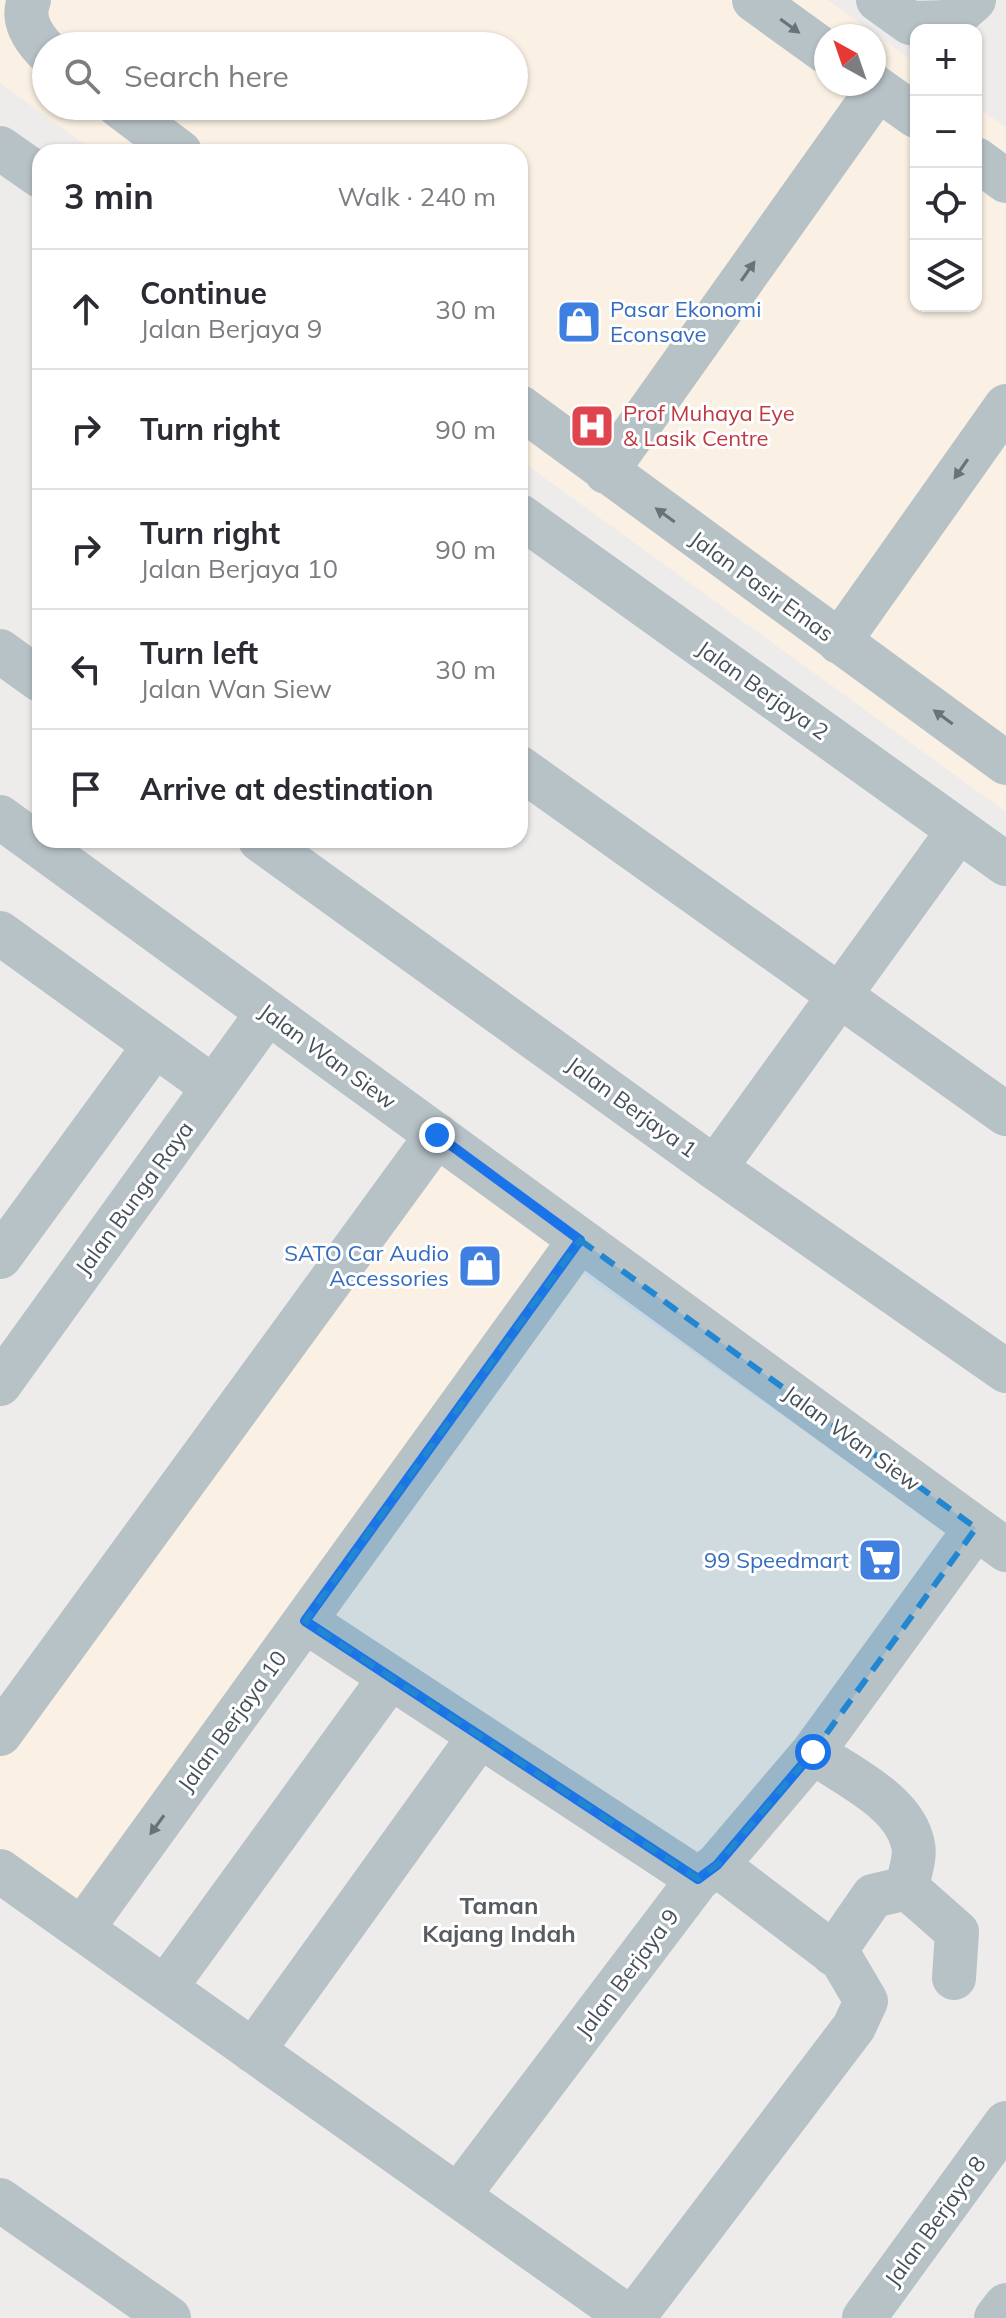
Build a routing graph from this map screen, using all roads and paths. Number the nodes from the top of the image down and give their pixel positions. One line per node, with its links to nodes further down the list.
1 (754, 0): 4 (street, one-way to 4)
2 (878, 0): 3 (street)
3 (962, 11)
4 (814, 43)
5 (886, 95): 7 (street)
6 (867, 96): 16 (street, one-way to 6)
7 (910, 112)
8 (138, 120): 9 (street)
9 (169, 144)
10 (0, 148): 12 (street)
11 (982, 163): 13 (street)
12 (32, 170)
13 (1006, 181)
14 (1006, 406): 18 (street, one-way to 18)
15 (528, 413): 16 (street, Jalan Pasir Emas)
16 (606, 472): 18 (street, Jalan Pasir Emas, one-way to 16)
17 (528, 522): 24 (street, Jalan Berjaya 2)
18 (839, 642): 21 (street, Jalan Pasir Emas, one-way to 18)
19 (0, 651): 20 (street)
20 (32, 674)
21 (1006, 763)
22 (528, 774): 30 (street)
23 (0, 817): 25 (street, Jalan Wan Siew)
24 (959, 830): 28 (street, Jalan Berjaya 2); 30 (street)
25 (32, 840)
26 (43, 848): 31 (street, Jalan Wan Siew)
27 (272, 848): 36 (street, Jalan Berjaya 1)
28 (1006, 864)
29 (0, 933): 32 (street)
30 (838, 997): 34 (street); 36 (street)
31 (268, 1012): 33 (street, Jalan Bunga Raya); 35 (street, Jalan Wan Siew)
32 (155, 1045): 33 (street); 38 (street)
33 (213, 1087): 40 (street, Jalan Bunga Raya)
34 (1006, 1114)
35 (437, 1135): 37 (street, Jalan Wan Siew); 44 (street)
36 (715, 1168): 39 (street, Jalan Berjaya 1)
37 (580, 1240): 41 (street, Jalan Wan Siew); 42 (street, Jalan Berjaya 10)
38 (0, 1257)
39 (1006, 1371)
40 (0, 1384)
41 (991, 1539): 46 (street, Jalan Berjaya 9)
42 (305, 1621): 43 (street); 50 (street, Jalan Berjaya 10, one-way to 50)
43 (390, 1678): 45 (street); 53 (street)
44 (0, 1734)
45 (479, 1737): 48 (street); 54 (street)
46 (813, 1752): 48 (street, Jalan Berjaya 9); 49 (street)
47 (0, 1871): 50 (street)
48 (708, 1872): 51 (street); 56 (street, Jalan Berjaya 9)
49 (907, 1888): 51 (street); 52 (street)
50 (82, 1929): 53 (street)
51 (833, 1954): 60 (street)
52 (954, 1978)
53 (165, 1988): 54 (street)
54 (253, 2051): 56 (street)
55 (1006, 2123): 61 (street, Jalan Berjaya 8)
56 (458, 2196): 60 (street)
57 (0, 2200): 59 (street)
58 (1006, 2305): 62 (street)
59 (169, 2318)
60 (631, 2318)
61 (864, 2318)
62 (996, 2318)

